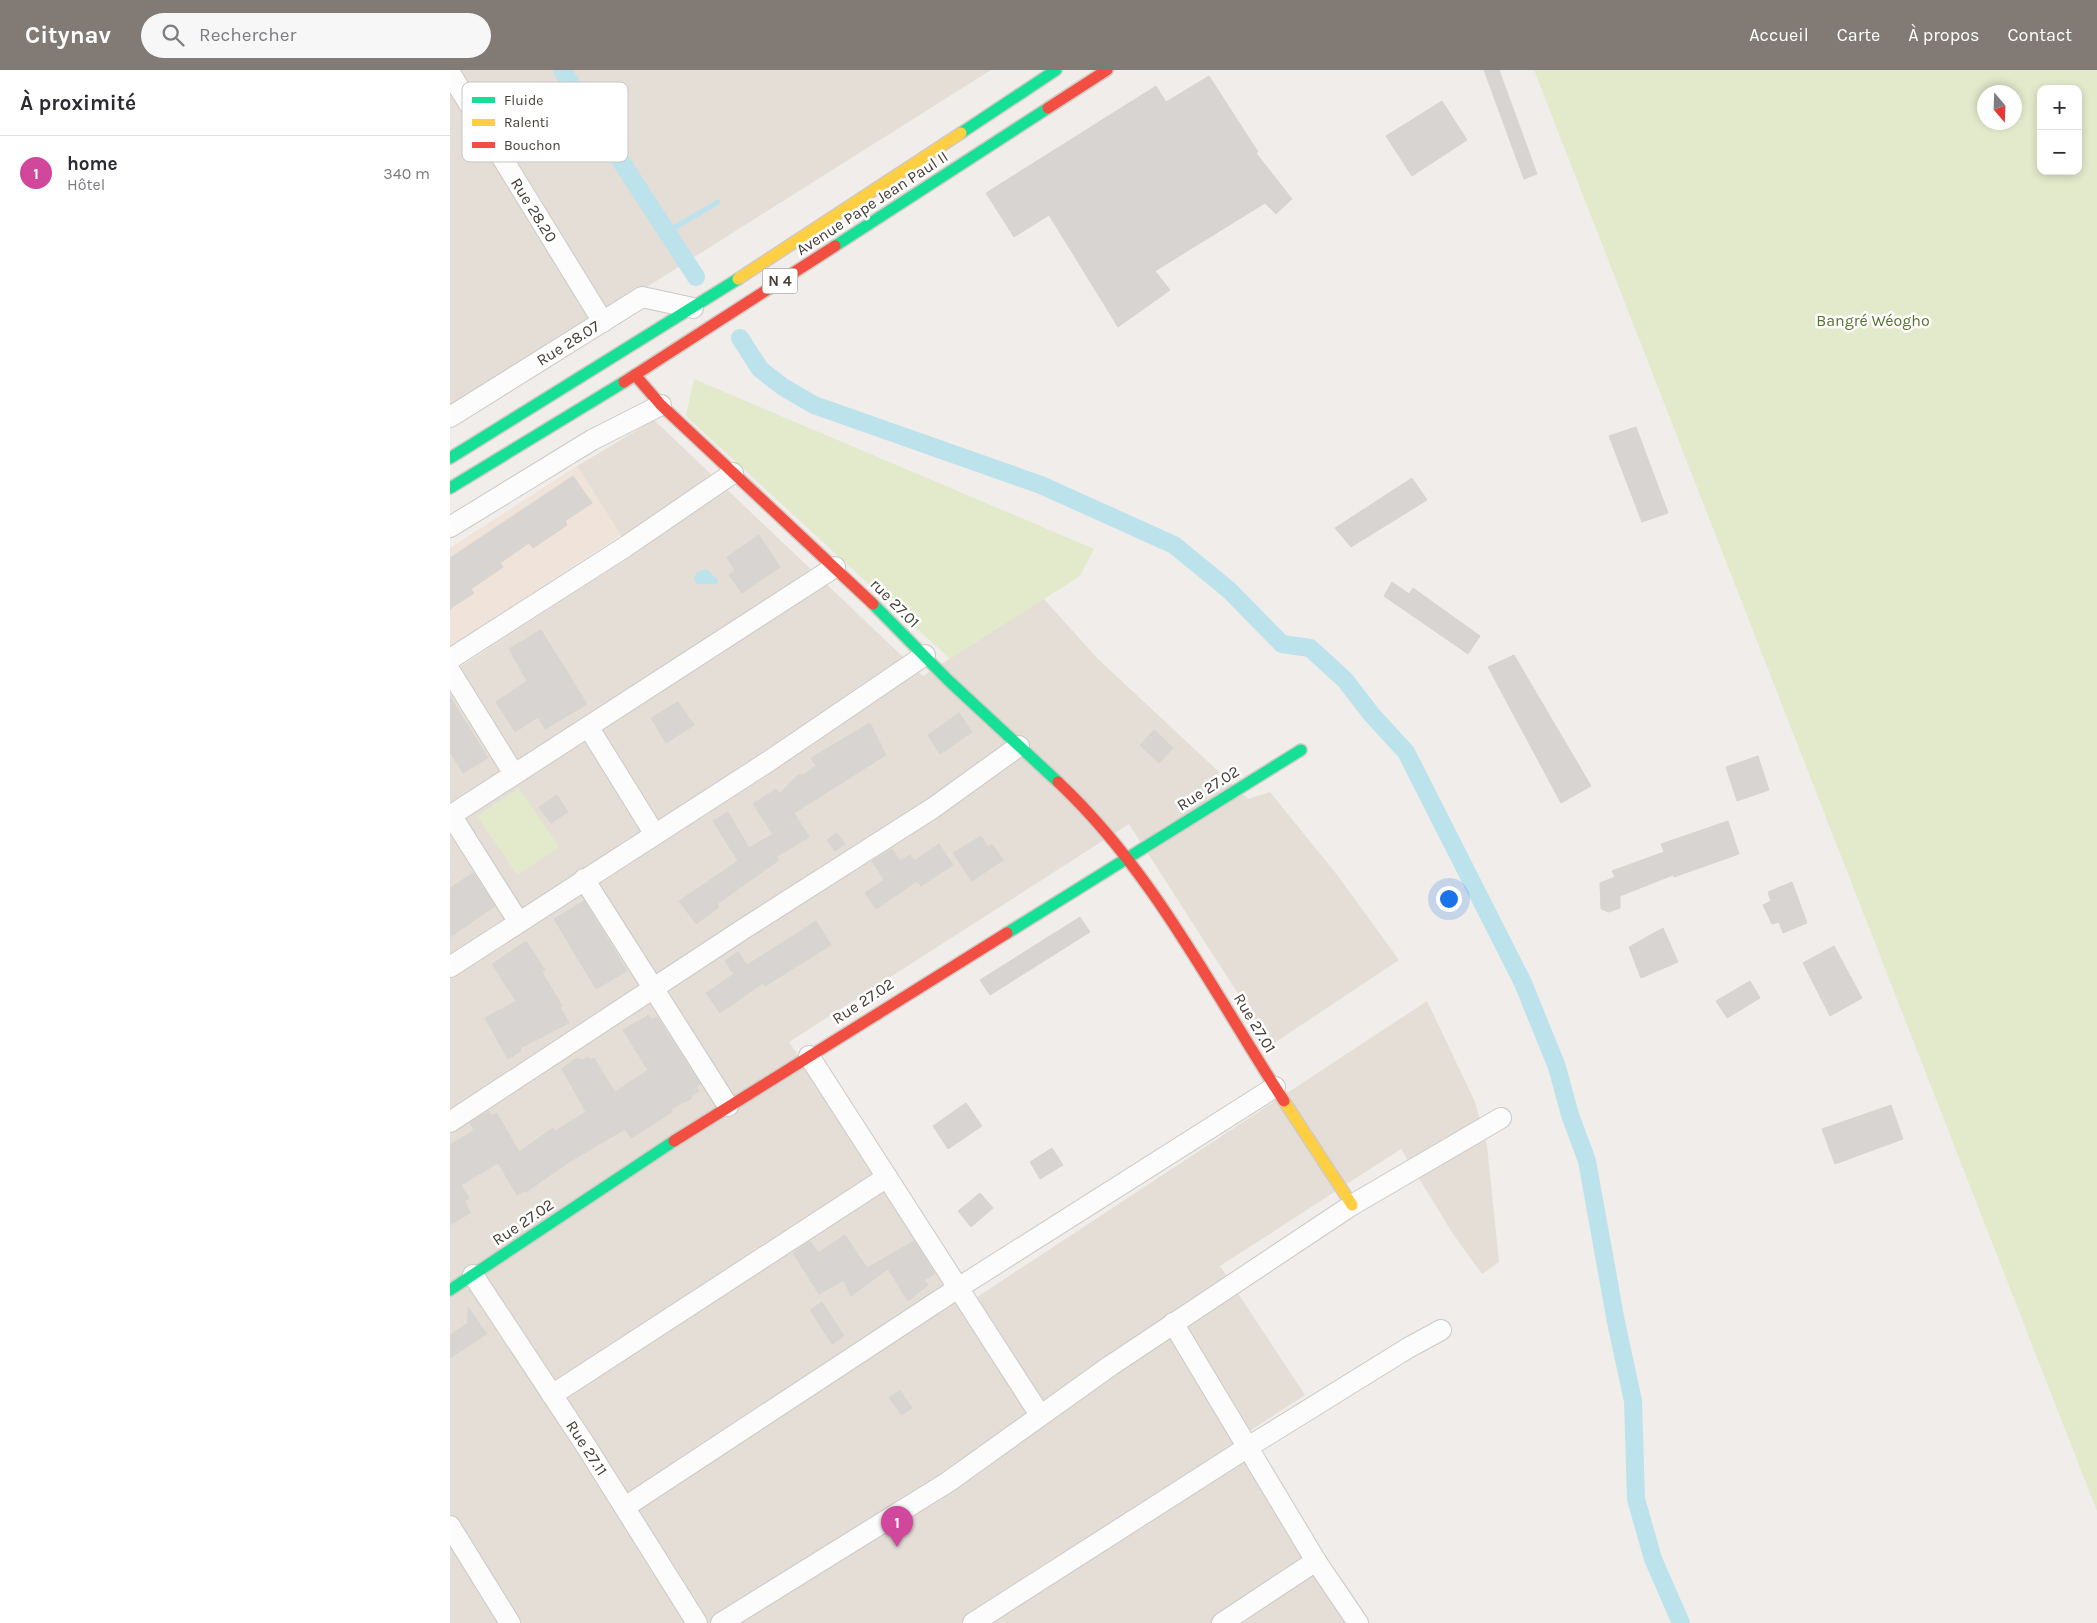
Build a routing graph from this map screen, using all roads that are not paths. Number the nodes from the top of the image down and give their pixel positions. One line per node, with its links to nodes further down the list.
1 (1056, 70): 6 (main road, Avenue Pape Jean Paul II / N 4)
2 (1107, 70): 8 (main road, Avenue Pape Jean Paul II / N 4)
3 (450, 73): 4 (street, Rue 28.20)
4 (462, 93)
5 (505, 162): 7 (street, Rue 28.20)
6 (693, 308): 7 (street, Rue 28.07); 11 (main road, Avenue Pape Jean Paul II / N 4)
7 (603, 322): 10 (street, Rue 28.07)
8 (635, 375): 9 (main road, rue 27.01); 13 (main road, Avenue Pape Jean Paul II / N 4)
9 (661, 405): 12 (main road, rue 27.01); 14 (street)
10 (450, 417)
11 (450, 458)
12 (733, 473): 15 (main road, rue 27.01); 17 (street)
13 (450, 488)
14 (450, 527)
15 (834, 567): 16 (main road, rue 27.01); 19 (street)
16 (925, 655): 20 (main road, rue 27.01); 24 (street)
17 (450, 659)
18 (450, 671): 22 (street)
19 (588, 728): 22 (street); 24 (street)
20 (1019, 746): 25 (main road, rue 27.01); 29 (street)
21 (1300, 750): 25 (main road, Rue 27.02)
22 (514, 774): 23 (street)
23 (450, 815): 27 (street)
24 (654, 833): 26 (street)
25 (1128, 858): 30 (main road, Rue 27.02); 31 (main road, Rue 27.01)
26 (584, 879): 27 (street); 29 (street)
27 (518, 921): 28 (street)
28 (450, 966)
29 (654, 988): 32 (street); 34 (street)
30 (809, 1056): 32 (main road, Rue 27.02); 35 (street)
31 (1275, 1087): 36 (main road, Rue 27.01); 38 (street)
32 (728, 1106): 37 (main road, Rue 27.02)
33 (1501, 1118): 36 (street)
34 (450, 1122)
35 (886, 1177): 38 (street); 42 (street)
36 (1352, 1205): 40 (street)
37 (473, 1275): 39 (main road, Rue 27.02); 42 (street, Rue 27.11)
38 (958, 1288): 43 (street); 45 (street)
39 (450, 1290)
40 (1173, 1324): 43 (street); 44 (street)
41 (1441, 1330): 44 (street)
42 (552, 1395): 45 (street, Rue 27.11)
43 (1040, 1415): 50 (street)
44 (1248, 1447): 47 (street); 51 (street)
45 (625, 1507): 49 (street, Rue 27.11)
46 (450, 1526): 48 (street)
47 (1316, 1560): 52 (street); 53 (street)
48 (510, 1623)
49 (697, 1623)
50 (720, 1623)
51 (973, 1623)
52 (1222, 1623)
53 (1358, 1623)

